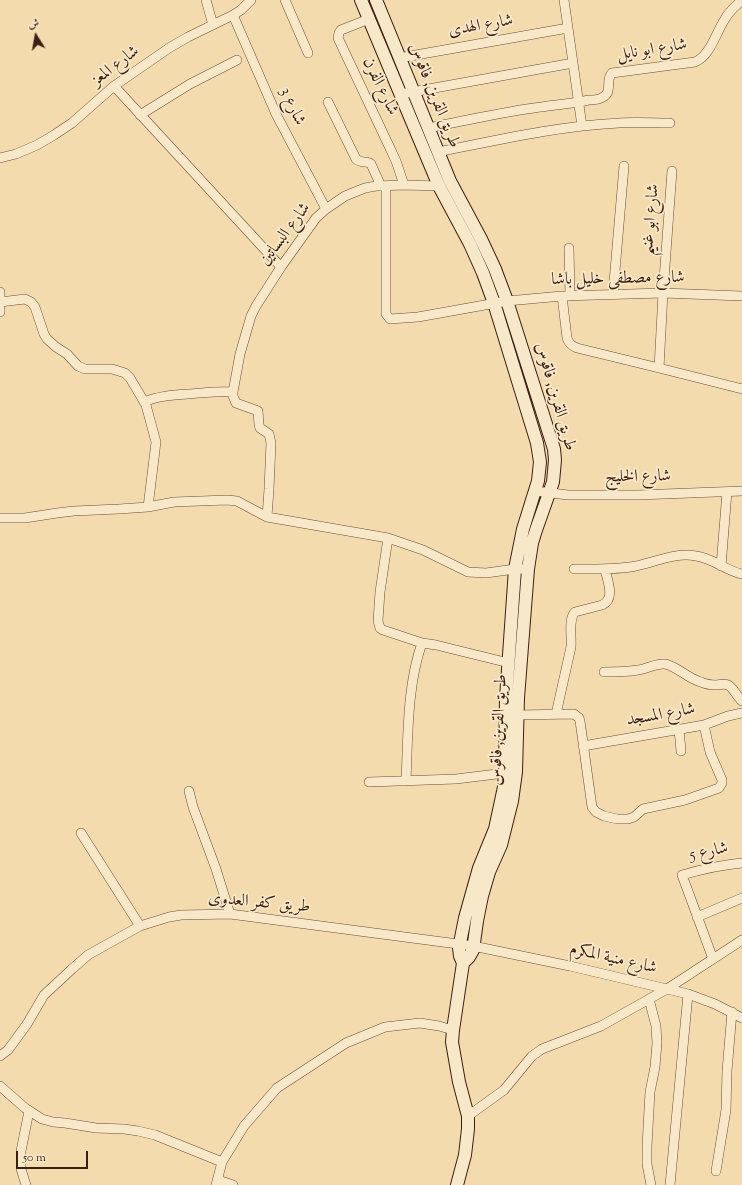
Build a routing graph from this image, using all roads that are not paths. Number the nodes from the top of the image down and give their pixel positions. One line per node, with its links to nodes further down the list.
1 (206, 0): 10 (street)
2 (251, 0): 8 (street, شارع المعز)
3 (285, 0): 12 (street)
4 (361, 0): 9 (main road, طريق القرين, فاقوس)
5 (376, 0): 13 (main road, طريق القرين, فاقوس)
6 (564, 0): 11 (street)
7 (742, 0): 19 (street, شارع ابو نايل)
8 (233, 15): 10 (street, شارع المعز); 31 (street, شارع 3)
9 (369, 19): 17 (main road, طريق القرين, فاقوس); 28 (street, شارع الفرن)
10 (213, 25): 16 (street, شارع المعز)
11 (568, 28): 13 (street, شارع الهدى); 15 (street)
12 (308, 53)
13 (399, 58): 17 (main road, طريق القرين, فاقوس)
14 (237, 60): 20 (street)
15 (573, 63): 17 (street); 19 (street)
16 (114, 86): 20 (street); 25 (street, شارع المعز)
17 (407, 92): 23 (main road, طريق القرين, فاقوس); 30 (main road, طريق القرين, فاقوس)
18 (328, 102): 29 (street)
19 (579, 102): 22 (street); 23 (street)
20 (140, 115): 33 (street)
21 (670, 123): 22 (street)
22 (582, 126): 24 (street)
23 (428, 128): 24 (main road, طريق القرين, فاقوس)
24 (438, 152): 39 (main road, طريق القرين, فاقوس)
25 (0, 158)
26 (624, 166): 36 (street)
27 (672, 171): 35 (street, شارع ابو غنيم)
28 (404, 185): 29 (street, شارع البساتين); 30 (street, شارع البساتين)
29 (384, 186): 31 (street, شارع البساتين); 41 (street, شارع مصطفى خليل باشا)
30 (439, 186): 41 (main road, طريق القرين, فاقوس)
31 (326, 209): 33 (street, شارع البساتين)
32 (569, 248): 37 (street)
33 (281, 267): 45 (street, شارع البساتين)
34 (0, 292): 40 (street)
35 (663, 293): 36 (street, شارع مصطفى خليل باشا); 38 (street, شارع مصطفى خليل باشا); 43 (street, شارع ابو غنيم)
36 (613, 294): 37 (street, شارع مصطفى خليل باشا)
37 (566, 296): 39 (street, شارع مصطفى خليل باشا); 43 (street)
38 (742, 296)
39 (507, 301): 41 (street, شارع مصطفى خليل باشا); 49 (main road, طريق القرين, فاقوس)
40 (0, 302): 42 (street); 46 (street)
41 (494, 303): 47 (main road, طريق القرين, فاقوس)
42 (0, 312)
43 (659, 368): 44 (street)
44 (742, 389)
45 (233, 392): 46 (street); 52 (street)
46 (144, 402): 51 (street)
47 (535, 491): 49 (street, شارع الخليج); 56 (main road, طريق القرين, فاقوس)
48 (742, 491): 50 (street, شارع الخليج)
49 (550, 492): 50 (street, شارع الخليج); 57 (main road, طريق القرين, فاقوس)
50 (727, 492): 55 (street)
51 (148, 507): 52 (street); 53 (street)
52 (267, 517): 54 (street)
53 (0, 518)
54 (388, 538): 56 (street); 62 (street)
55 (720, 566): 59 (street); 60 (street)
56 (515, 568): 57 (street); 61 (main road, طريق القرين, فاقوس)
57 (528, 569): 61 (main road, طريق القرين, فاقوس)
58 (574, 569): 59 (street)
59 (605, 569): 68 (street)
60 (742, 574)
61 (517, 631): 63 (main road, طريق القرين, فاقوس); 65 (main road, طريق القرين, فاقوس)
62 (422, 643): 63 (street); 75 (street)
63 (509, 663): 65 (main road, طريق القرين, فاقوس)
64 (604, 672): 66 (street)
65 (512, 698): 69 (main road, طريق القرين, فاقوس); 74 (main road, طريق القرين, فاقوس)
66 (742, 701)
67 (742, 713): 70 (street, شارع المسجد)
68 (556, 714): 69 (street); 72 (street)
69 (517, 715): 86 (main road, طريق القرين, فاقوس)
70 (704, 725): 71 (street, شارع المسجد); 72 (street)
71 (679, 729): 72 (street, شارع المسجد); 73 (street)
72 (584, 746)
73 (681, 751)
74 (505, 773): 75 (street); 85 (main road, طريق القرين, فاقوس)
75 (406, 781): 76 (street)
76 (369, 782)
77 (189, 791): 81 (street)
78 (81, 833): 83 (street)
79 (742, 863): 82 (street, شارع 5)
80 (742, 898): 82 (street)
81 (230, 914): 83 (street, طريق كفر العدوى); 85 (street, طريق كفر العدوى)
82 (697, 917): 87 (street)
83 (140, 926): 95 (street, طريق كفر العدوى)
84 (742, 940): 87 (street)
85 (460, 944): 86 (street, طريق كفر العدوى); 88 (main road, طريق القرين, فاقوس)
86 (474, 946): 88 (main road, طريق القرين, فاقوس); 89 (street, شارع منية المكرم)
87 (713, 960): 89 (street)
88 (463, 963): 94 (main road, طريق القرين, فاقوس)
89 (667, 989): 90 (street, شارع منية المكرم); 91 (street)
90 (688, 994): 92 (street, شارع منية المكرم); 106 (street)
91 (649, 999): 98 (street); 105 (street)
92 (732, 1012): 93 (street, شارع منية المكرم); 100 (street)
93 (742, 1018)
94 (452, 1030): 98 (main road, طريق القرين, فاقوس); 99 (street)
95 (0, 1056)
96 (0, 1086): 97 (street)
97 (29, 1111): 99 (street); 102 (street)
98 (468, 1116): 104 (main road, طريق القرين, فاقوس)
99 (222, 1162): 101 (street)
100 (716, 1171)
101 (217, 1182): 103 (street)
102 (26, 1185)
103 (233, 1185)
104 (457, 1185)
105 (650, 1185)
106 (670, 1185)

